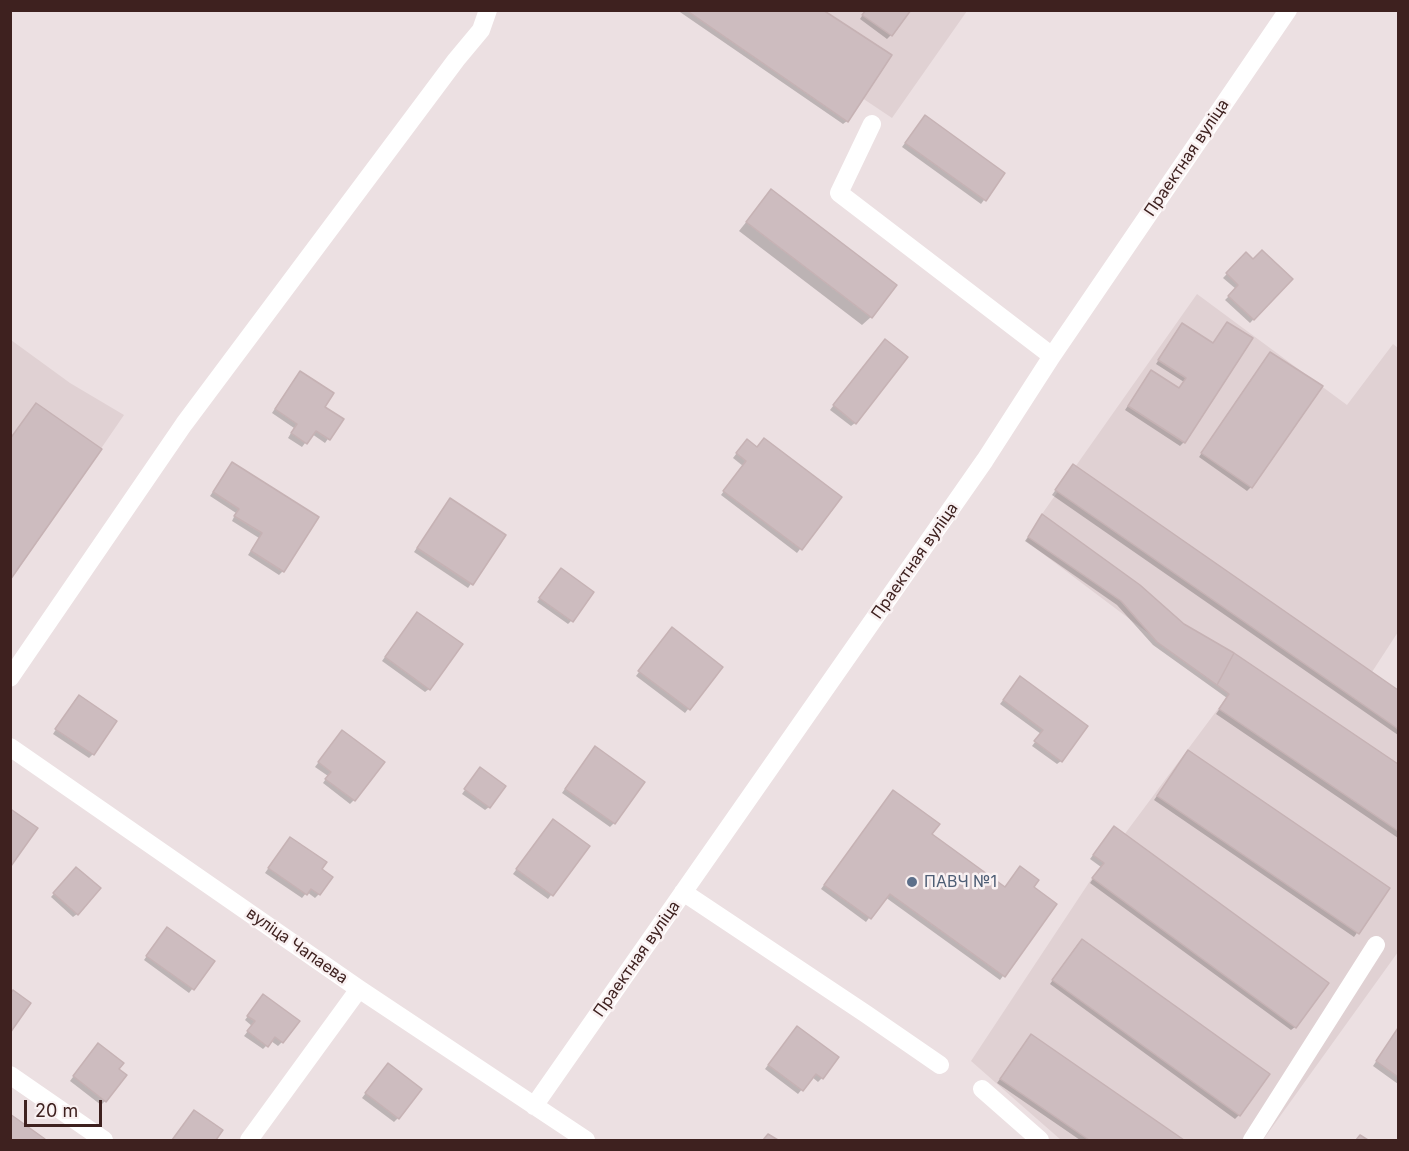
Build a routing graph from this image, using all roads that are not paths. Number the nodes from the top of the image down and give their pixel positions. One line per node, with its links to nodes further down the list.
1 (488, 10): 5 (street)
2 (1288, 10): 4 (street, Праектная вуліца)
3 (873, 124): 4 (street)
4 (1052, 356): 7 (street, Праектная вуліца)
5 (10, 678)
6 (10, 747): 9 (street, вуліца Чапаева)
7 (683, 892): 10 (street); 13 (street, Праектная вуліца)
8 (1376, 945): 18 (street)
9 (359, 988): 13 (street, вуліца Чапаева); 15 (street)
10 (940, 1065)
11 (10, 1075): 14 (street)
12 (982, 1089): 17 (street)
13 (534, 1106): 16 (street, вуліца Чапаева)
14 (104, 1140)
15 (249, 1140)
16 (586, 1140)
17 (1040, 1140)
18 (1252, 1140)

